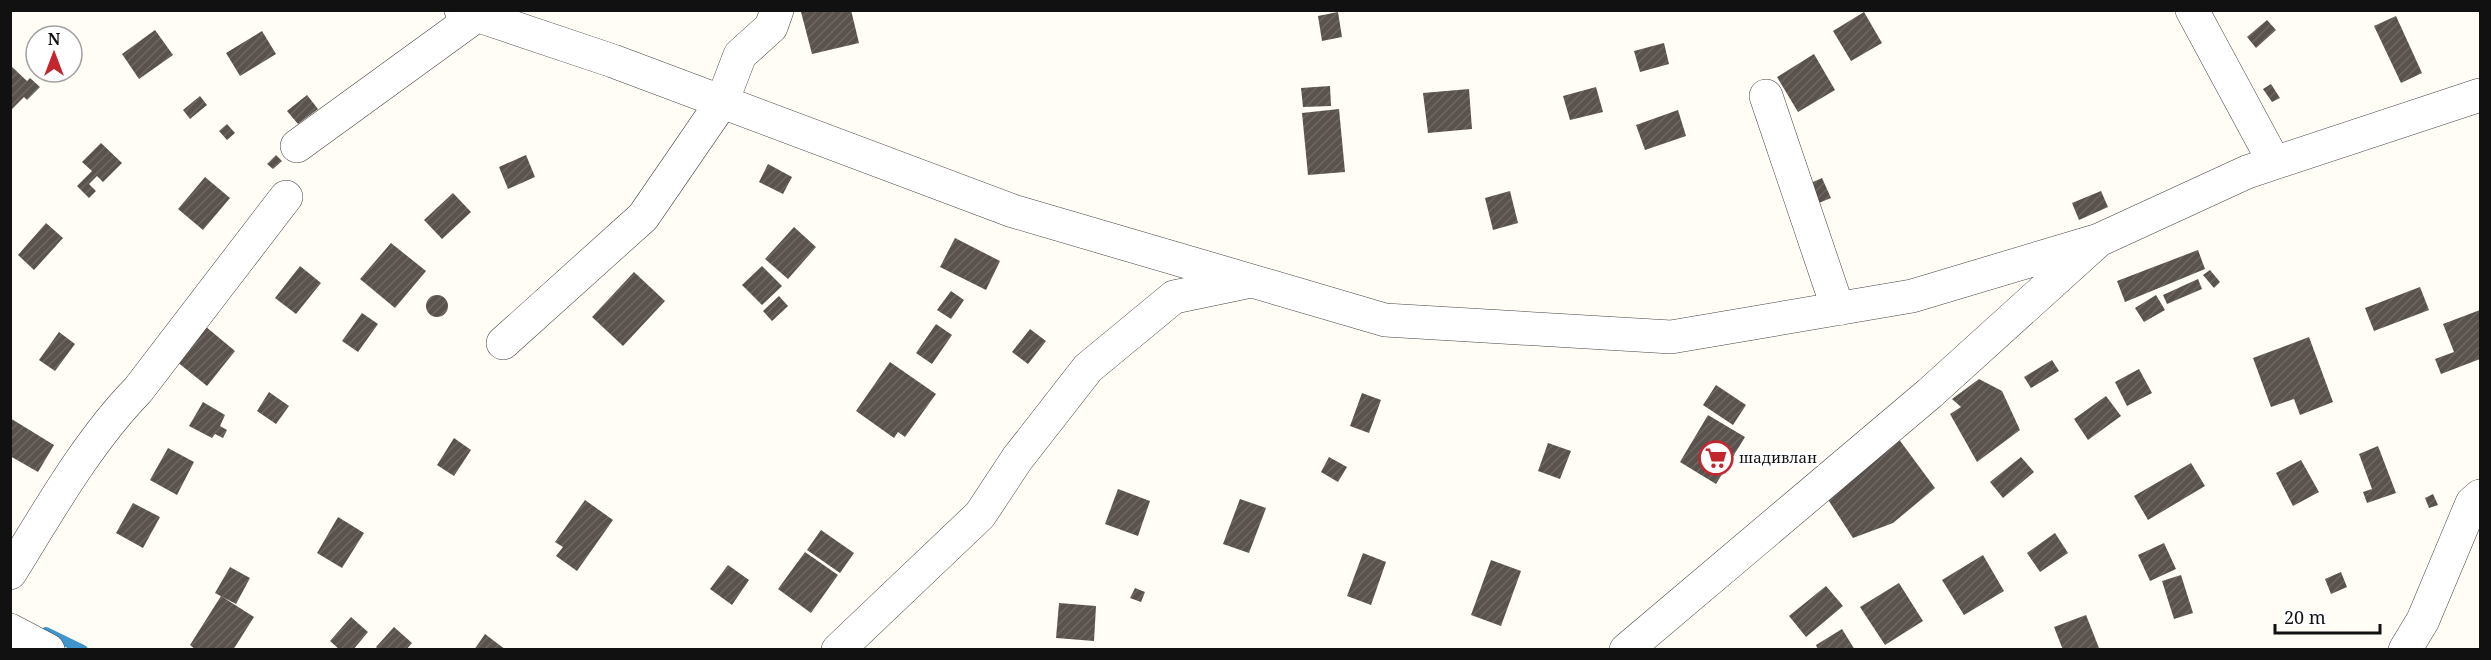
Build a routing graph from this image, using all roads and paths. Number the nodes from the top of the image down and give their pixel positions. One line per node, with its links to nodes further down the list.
1 (777, 10): 6 (street)
2 (2192, 10): 8 (street)
3 (468, 13): 6 (street); 7 (street)
4 (2481, 95): 8 (street)
5 (1766, 96): 12 (street)
6 (722, 102): 11 (street); 13 (street)
7 (297, 146)
8 (2274, 162): 10 (street)
9 (285, 197): 15 (street)
10 (2099, 240): 12 (street); 19 (street)
11 (1250, 281): 12 (street); 18 (street)
12 (1838, 309)
13 (503, 343)
14 (2481, 496): 20 (street)
15 (10, 573)
16 (10, 630): 17 (street)
17 (48, 650)
18 (838, 650)
19 (1626, 650)
20 (2405, 650)

